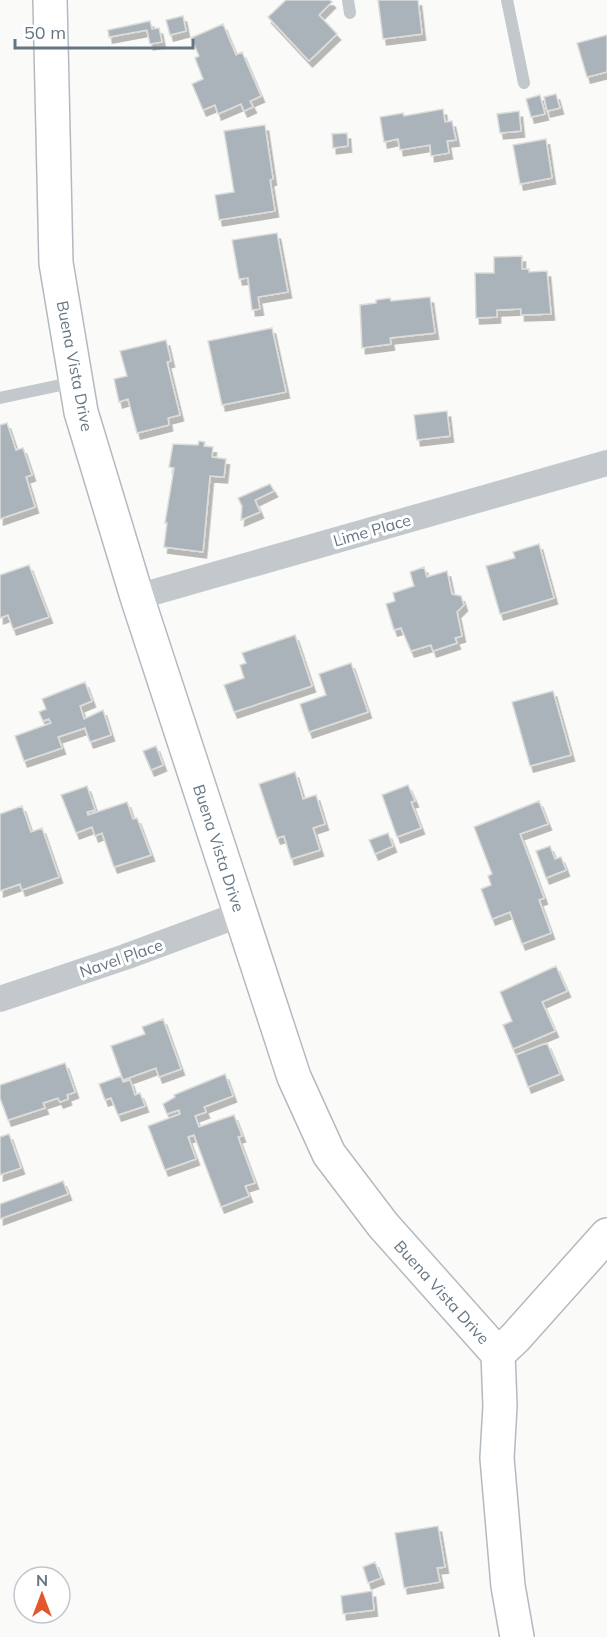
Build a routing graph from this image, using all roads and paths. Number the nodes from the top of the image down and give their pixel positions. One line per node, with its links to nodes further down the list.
1 (50, 0): 4 (street, Buena Vista Drive)
2 (507, 0): 3 (lane)
3 (524, 83)
4 (76, 382): 5 (lane); 7 (street, Buena Vista Drive)
5 (0, 398)
6 (607, 463): 7 (street, Lime Place)
7 (137, 597): 8 (street, Buena Vista Drive)
8 (241, 914): 9 (street, Navel Place); 11 (street, Buena Vista Drive)
9 (0, 999)
10 (607, 1235): 11 (street)
11 (498, 1354): 12 (street, Buena Vista Drive)
12 (517, 1637)

